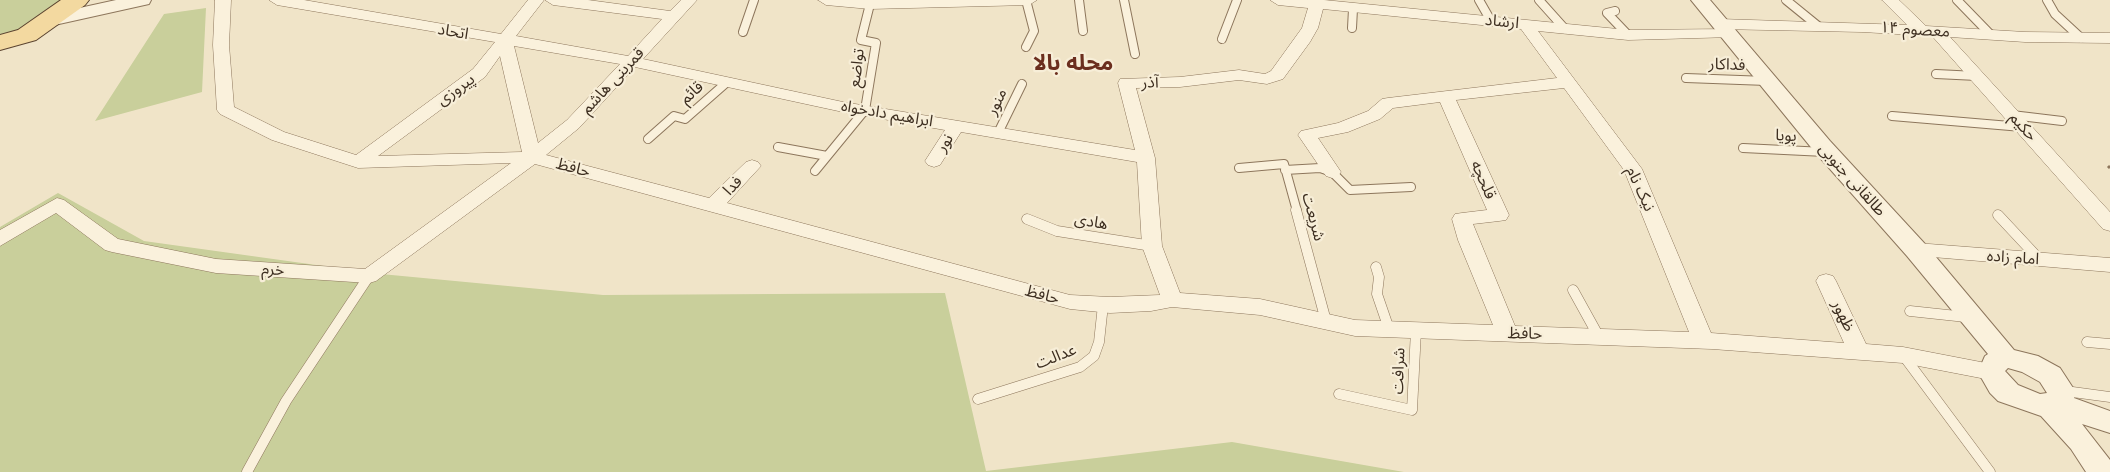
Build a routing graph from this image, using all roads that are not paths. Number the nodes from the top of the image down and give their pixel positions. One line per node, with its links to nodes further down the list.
1 (77, 0): 27 (main road)
2 (142, 0): 27 (street)
3 (223, 0): 71 (street, حافظ)
4 (277, 0): 43 (street, اتحاد)
5 (536, 0): 43 (street, پیروزی)
6 (553, 0): 26 (street)
7 (689, 0): 26 (street, قمربنی هاشم)
8 (754, 0): 36 (lane)
9 (826, 0): 22 (street)
10 (1028, 0): 22 (street); 45 (lane)
11 (1079, 0): 34 (lane)
12 (1124, 0): 46 (lane)
13 (1237, 0): 42 (lane)
14 (1278, 0): 23 (street, ارشاد)
15 (1479, 0): 28 (lane)
16 (1539, 0): 32 (lane)
17 (1700, 0): 33 (street, طالقانی جنوبی)
18 (1786, 0): 30 (lane)
19 (1890, 0): 35 (street, حکیم)
20 (1957, 0): 39 (lane)
21 (2047, 0): 40 (lane)
22 (861, 2): 57 (lane, تواضع)
23 (1316, 5): 24 (street, ارشاد); 69 (street, آذر)
24 (1353, 9): 28 (street, ارشاد); 31 (lane)
25 (1615, 11): 38 (lane)
26 (674, 16): 47 (street, قمربنی هاشم)
27 (50, 20): 37 (main road)
28 (1491, 21): 29 (street, ارشاد)
29 (1526, 25): 32 (street, ارشاد); 54 (street, نیک نام)
30 (1818, 26): 33 (street, ۱۴ معصوم); 35 (street, ۱۴ معصوم)
31 (1352, 28)
32 (1565, 29): 38 (street, ارشاد)
33 (1723, 29): 38 (street, ارشاد); 52 (street, طالقانی جنوبی)
34 (1083, 30)
35 (1929, 31): 39 (street, ۱۴ معصوم); 50 (street, حکیم)
36 (743, 32)
37 (27, 35): 44 (main road); 48 (main road)
38 (1628, 35)
39 (1991, 35): 40 (street, ۱۴ معصوم)
40 (2081, 38): 41 (street, ۱۴ معصوم)
41 (2110, 38)
42 (1222, 39)
43 (505, 41): 47 (street, اتحاد); 68 (street); 71 (street, پیروزی)
44 (0, 43)
45 (1026, 47)
46 (1135, 54)
47 (630, 61): 53 (street, ابراهیم دادخواه); 68 (street, قمربنی هاشم)
48 (0, 66)
49 (1936, 74): 50 (lane)
50 (1977, 76): 59 (street, حکیم)
51 (1686, 78): 52 (lane, فداکار)
52 (1767, 81): 66 (street, طالقانی جنوبی)
53 (726, 82): 57 (street, ابراهیم دادخواه); 63 (lane, قائم)
54 (1568, 82): 56 (street); 100 (street, نیک نام)
55 (1022, 84): 62 (lane, منور)
56 (1446, 97): 76 (street); 98 (street, قلحچه)
57 (865, 110): 61 (street, ابراهیم دادخواه); 67 (lane)
58 (1892, 116): 59 (lane)
59 (2017, 121): 60 (lane); 81 (street, حکیم)
60 (2062, 122)
61 (956, 126): 62 (street, ابراهیم دادخواه); 70 (street, نور)
62 (999, 133): 69 (street, ابراهیم دادخواه)
63 (648, 139)
64 (778, 147): 67 (lane)
65 (1743, 148): 66 (lane, پویا)
66 (1827, 153): 84 (street, طالقانی جنوبی)
67 (827, 156): 75 (lane)
68 (532, 157): 71 (street, حافظ); 78 (street, حافظ); 88 (street)
69 (1146, 158): 83 (street, آذر)
70 (934, 161)
71 (358, 162)
72 (752, 166): 78 (street, فدا)
73 (1239, 168): 74 (lane)
74 (1285, 170): 76 (lane); 95 (lane, شریعت)
75 (815, 171)
76 (1332, 172): 77 (lane)
77 (1411, 187)
78 (713, 206): 92 (street, حافظ)
79 (1998, 215): 85 (lane)
80 (1027, 219): 83 (lane, هادی)
81 (2110, 224)
82 (0, 239): 88 (street, خرم)
83 (1152, 246): 91 (street, آذر)
84 (1916, 250): 85 (street, امام زاده); 94 (street, طالقانی جنوبی)
85 (2040, 260): 86 (street, امام زاده)
86 (2110, 265)
87 (1376, 267): 96 (lane)
88 (369, 276): 111 (lane)
89 (1826, 281): 103 (street, ظهور)
90 (1573, 290): 99 (lane)
91 (1172, 300): 92 (street, حافظ); 95 (street, حافظ)
92 (1103, 305): 108 (lane, عدالت)
93 (1910, 311): 94 (lane)
94 (1972, 317): 105 (street, طالقانی جنوبی)
95 (1326, 321): 96 (street, حافظ)
96 (1389, 329): 97 (street, حافظ)
97 (1416, 330): 98 (street, حافظ); 106 (lane, شرافت)
98 (1507, 333): 99 (street, حافظ)
99 (1599, 337): 100 (street, حافظ)
100 (1703, 340): 103 (street, حافظ)
101 (2087, 342): 102 (lane)
102 (2110, 344)
103 (1859, 352): 104 (street, حافظ)
104 (1903, 355): 105 (street, حافظ); 112 (lane)
105 (1999, 365): 109 (street); 109 (street, طالقانی جنوبی)
106 (1339, 394)
107 (2110, 396): 109 (lane)
108 (978, 399)
109 (2055, 399): 110 (street, طالقانی جنوبی); 113 (street)
110 (2110, 422)
111 (247, 472)
112 (1990, 472)
113 (2102, 472)

